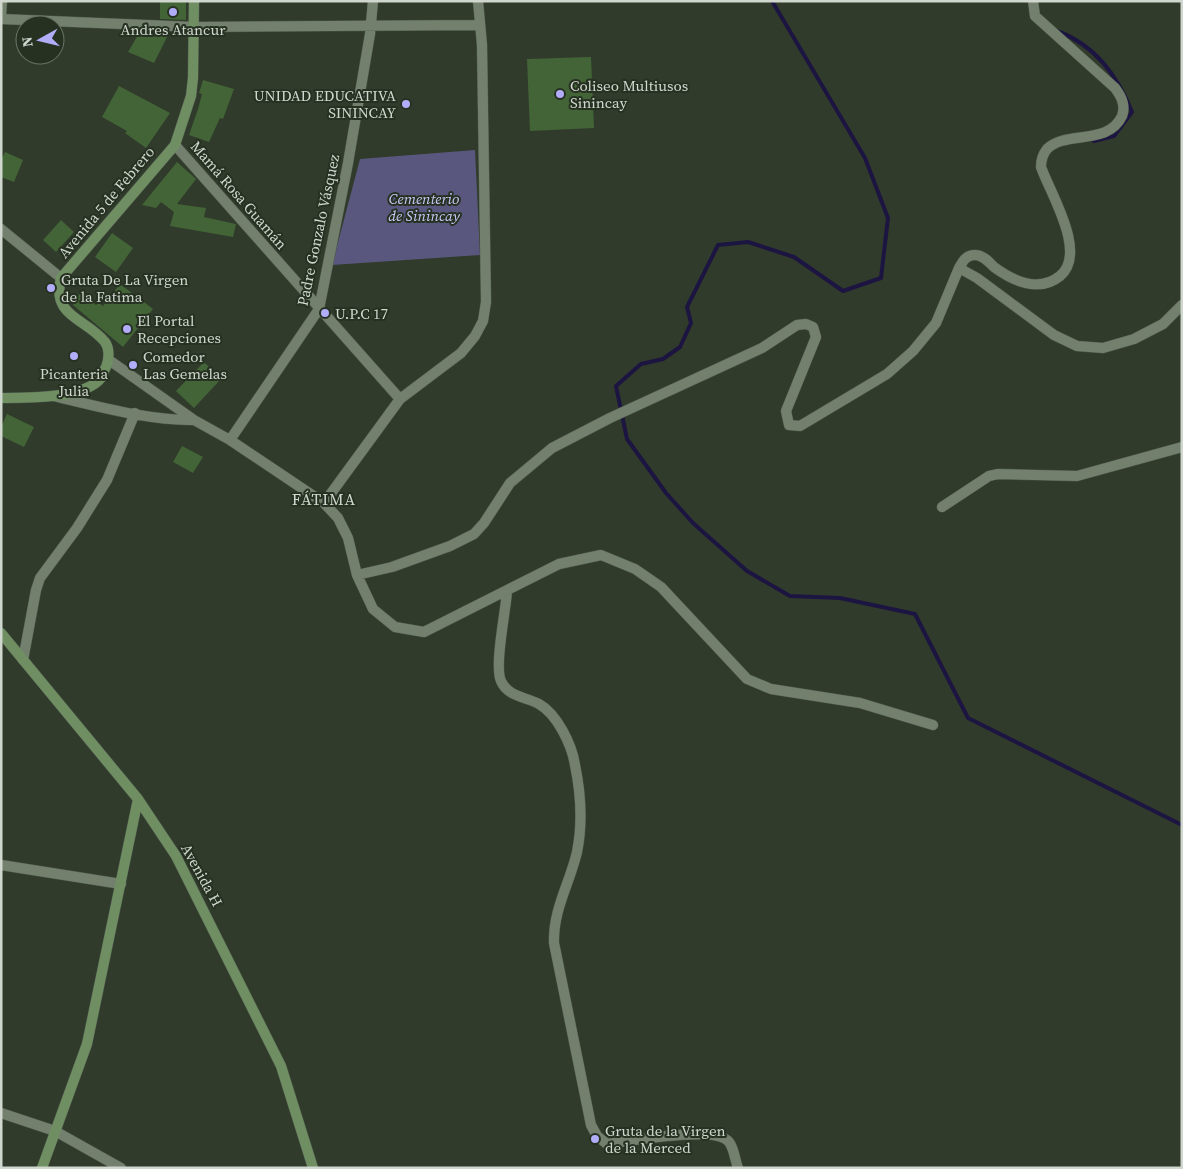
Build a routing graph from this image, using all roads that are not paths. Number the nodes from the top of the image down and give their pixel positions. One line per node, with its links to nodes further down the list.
1 (2, 1): 6 (street)
2 (194, 1): 9 (street, Avenida 5 de Febrero)
3 (373, 1): 7 (street, Padre Gonzalo Vásquez)
4 (478, 1): 8 (street)
5 (1033, 1): 12 (street)
6 (1, 17): 9 (street)
7 (370, 24): 8 (street); 9 (street); 15 (street, Padre Gonzalo Vásquez)
8 (480, 25): 19 (street)
9 (195, 27): 10 (street, Avenida 5 de Febrero)
10 (175, 145): 13 (street, Avenida 5 de Febrero); 15 (street, Mamá Rosa Guamán)
11 (1, 230): 13 (street)
12 (959, 268): 14 (street); 26 (street)
13 (61, 278): 16 (street, Avenida 5 de Febrero)
14 (1182, 305)
15 (319, 309): 19 (street, Mamá Rosa Guamán); 22 (street, Padre Gonzalo Vásquez)
16 (109, 360): 17 (street); 21 (street)
17 (52, 396): 18 (street); 20 (street)
18 (1, 398)
19 (400, 399): 24 (street)
20 (135, 413): 21 (street); 29 (street)
21 (194, 420): 22 (street)
22 (230, 440): 24 (street)
23 (1182, 447): 25 (street)
24 (324, 503): 26 (street)
25 (942, 507)
26 (357, 576): 27 (street)
27 (507, 591): 30 (street); 39 (street)
28 (1, 634): 29 (street, Avenida H)
29 (23, 660): 31 (street, Avenida H)
30 (933, 726)
31 (138, 799): 33 (street); 38 (street, Avenida H)
32 (1, 865): 33 (street)
33 (121, 884): 35 (street)
34 (1, 1113): 35 (street)
35 (55, 1131): 36 (street); 37 (street)
36 (42, 1168)
37 (121, 1168)
38 (313, 1168)
39 (738, 1168)

